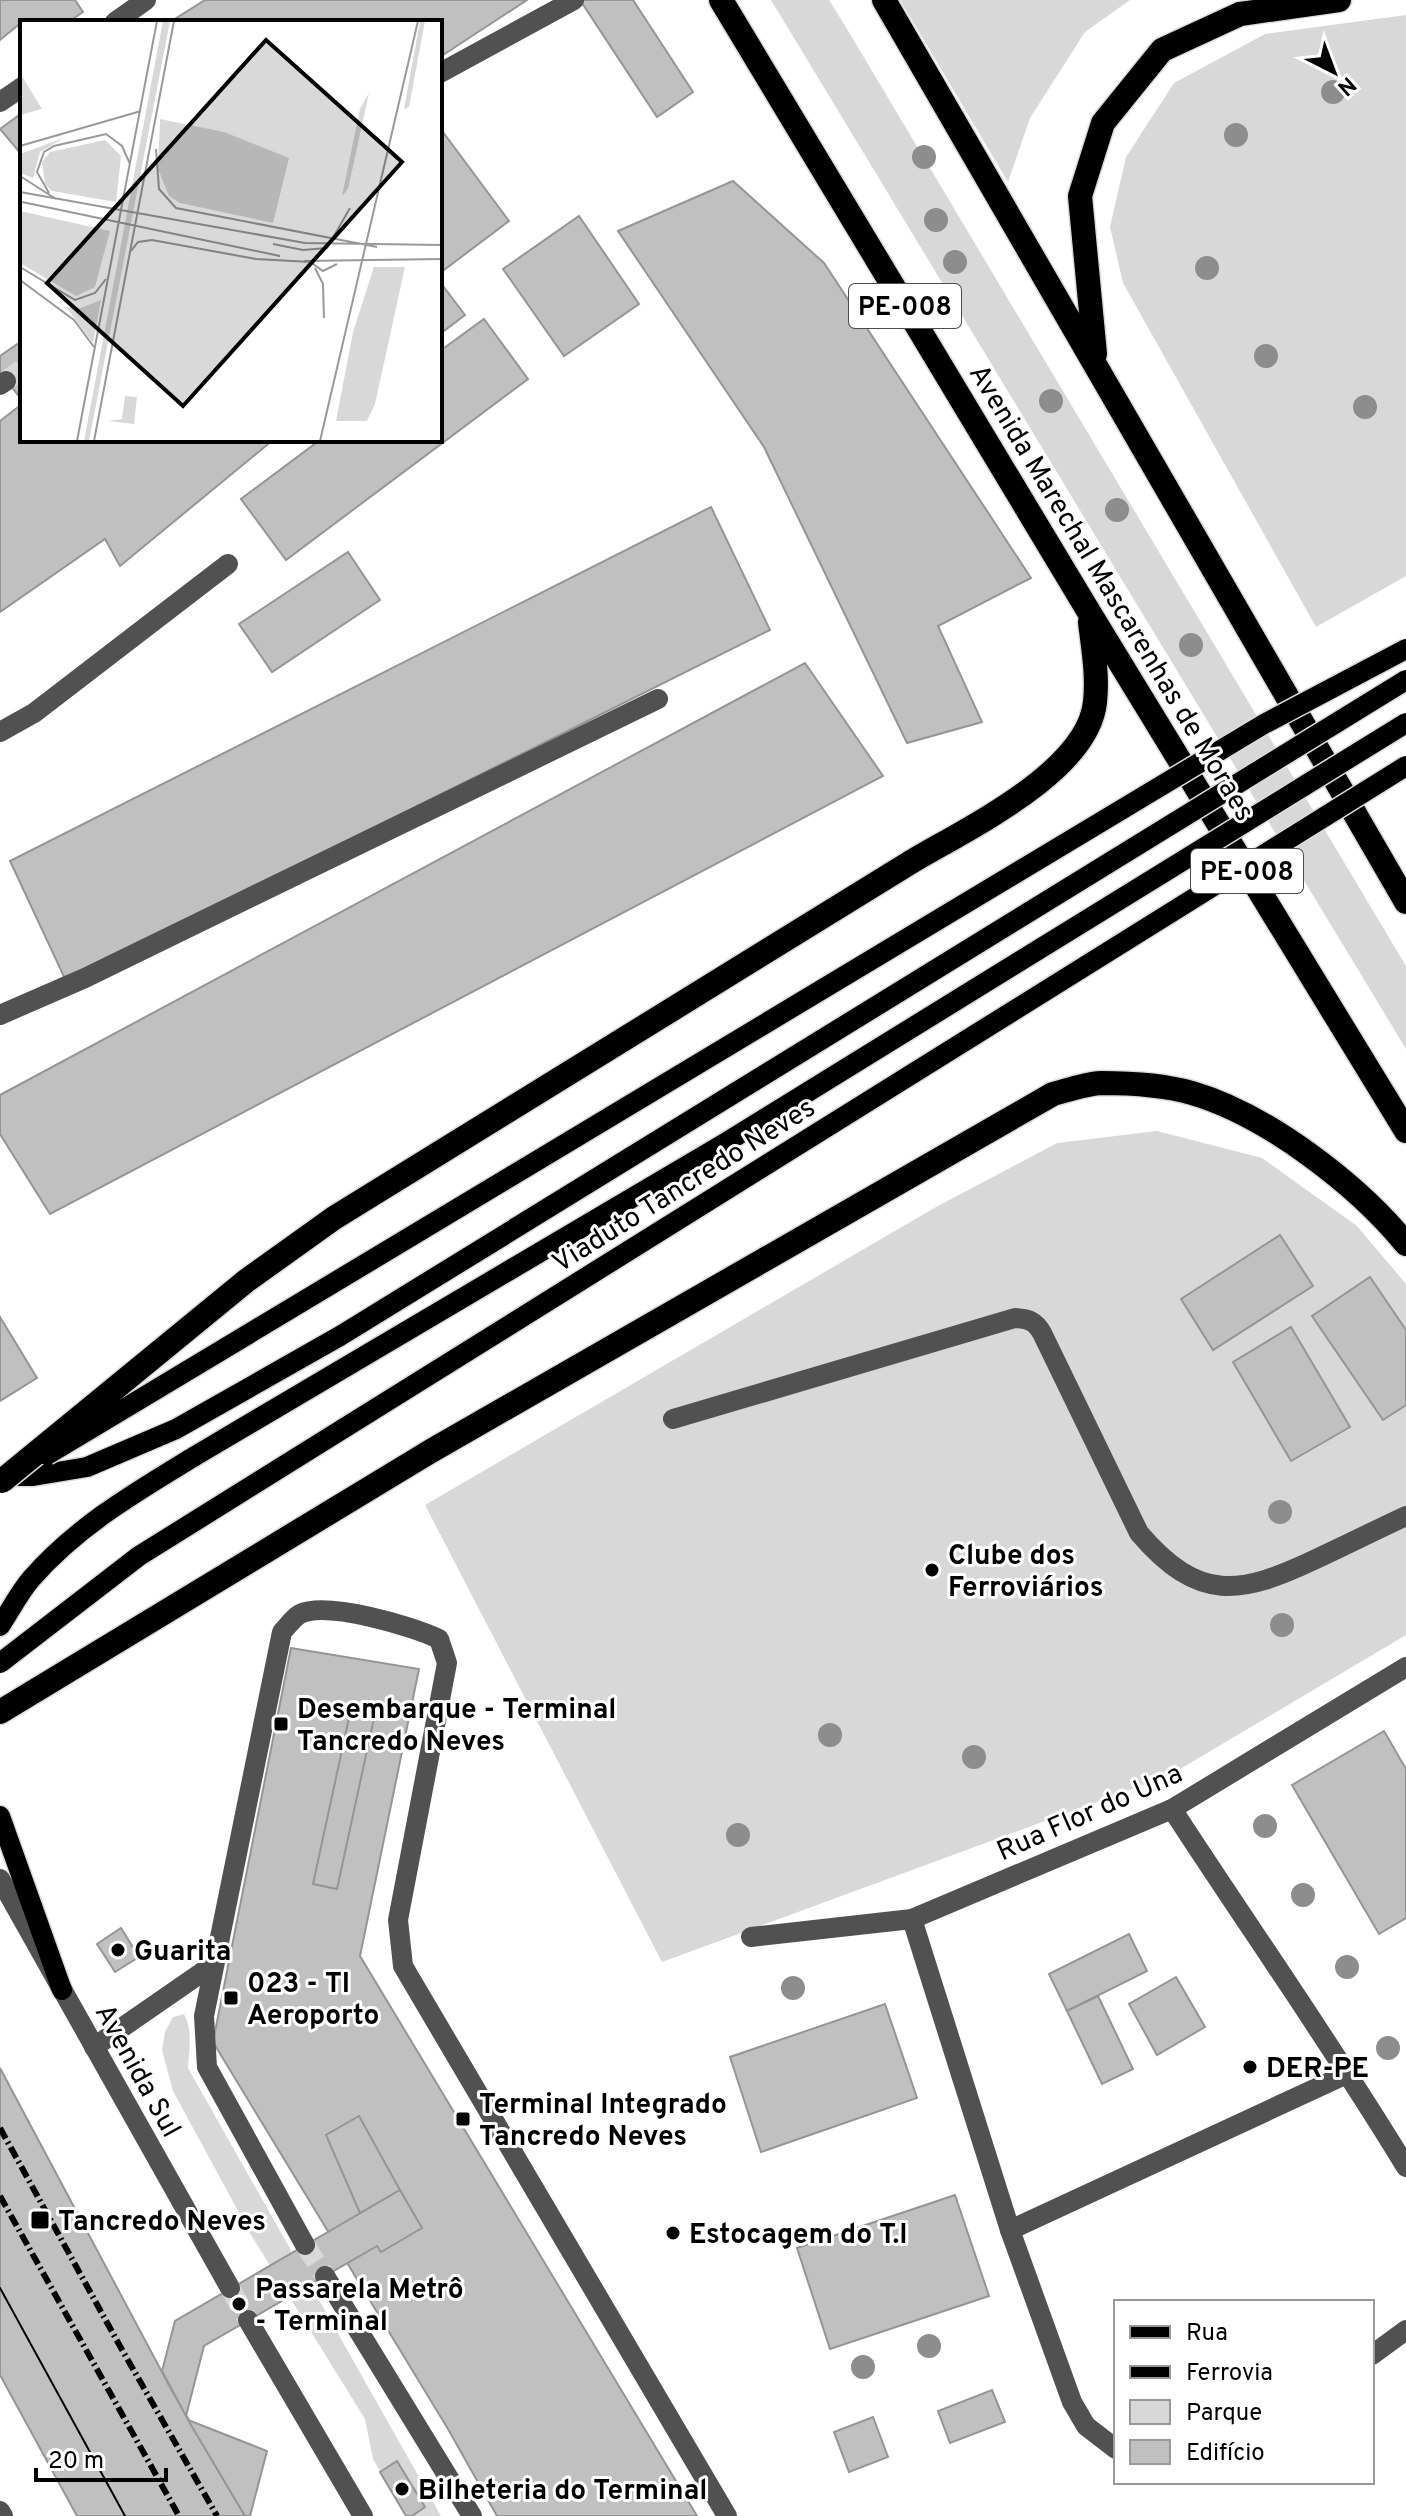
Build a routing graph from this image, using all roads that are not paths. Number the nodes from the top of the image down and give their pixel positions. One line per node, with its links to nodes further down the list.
1 (146, 0): 6 (street)
2 (574, 0): 7 (street)
3 (721, 0): 12 (highway, Avenida Marechal Mascarenhas de Moraes / PE-008)
4 (884, 0): 10 (highway)
5 (1339, 0): 10 (highway)
6 (118, 20)
7 (442, 72)
8 (20, 88): 9 (street)
9 (0, 102)
10 (1096, 364): 19 (highway)
11 (228, 564): 17 (street)
12 (1089, 612): 21 (highway, Avenida Marechal Mascarenhas de Moraes / PE-008); 24 (highway, bridge)
13 (1406, 649): 24 (main road, bridge)
14 (1406, 680): 24 (main road, bridge)
15 (658, 699): 20 (street)
16 (1406, 723): 26 (main road, bridge)
17 (0, 732)
18 (1406, 766): 27 (main road, Viaduto Tancredo Neves, bridge)
19 (1406, 902)
20 (0, 1015)
21 (1406, 1131)
22 (1406, 1244): 29 (highway)
23 (673, 1419): 25 (street)
24 (1, 1480)
25 (1406, 1516)
26 (0, 1626)
27 (0, 1663)
28 (1406, 1667): 30 (street, Rua Flor do Una)
29 (0, 1712)
30 (1172, 1809): 33 (street, Rua Flor do Una); 38 (street)
31 (0, 1816): 36 (main road)
32 (0, 1879): 36 (street, Avenida Sul)
33 (912, 1919): 34 (street, Rua Flor do Una); 40 (street)
34 (751, 1937)
35 (214, 1964): 37 (street); 41 (street); 50 (street)
36 (62, 1990): 37 (street, Avenida Sul)
37 (94, 2047): 43 (street, Avenida Sul)
38 (1349, 2073): 39 (street); 40 (street)
39 (1406, 2167)
40 (1010, 2230): 47 (street)
41 (305, 2245)
42 (325, 2276): 49 (street)
43 (230, 2288)
44 (248, 2320): 48 (street)
45 (1406, 2330): 46 (street)
46 (1374, 2354)
47 (1114, 2447)
48 (363, 2516)
49 (472, 2516)
50 (727, 2516)

